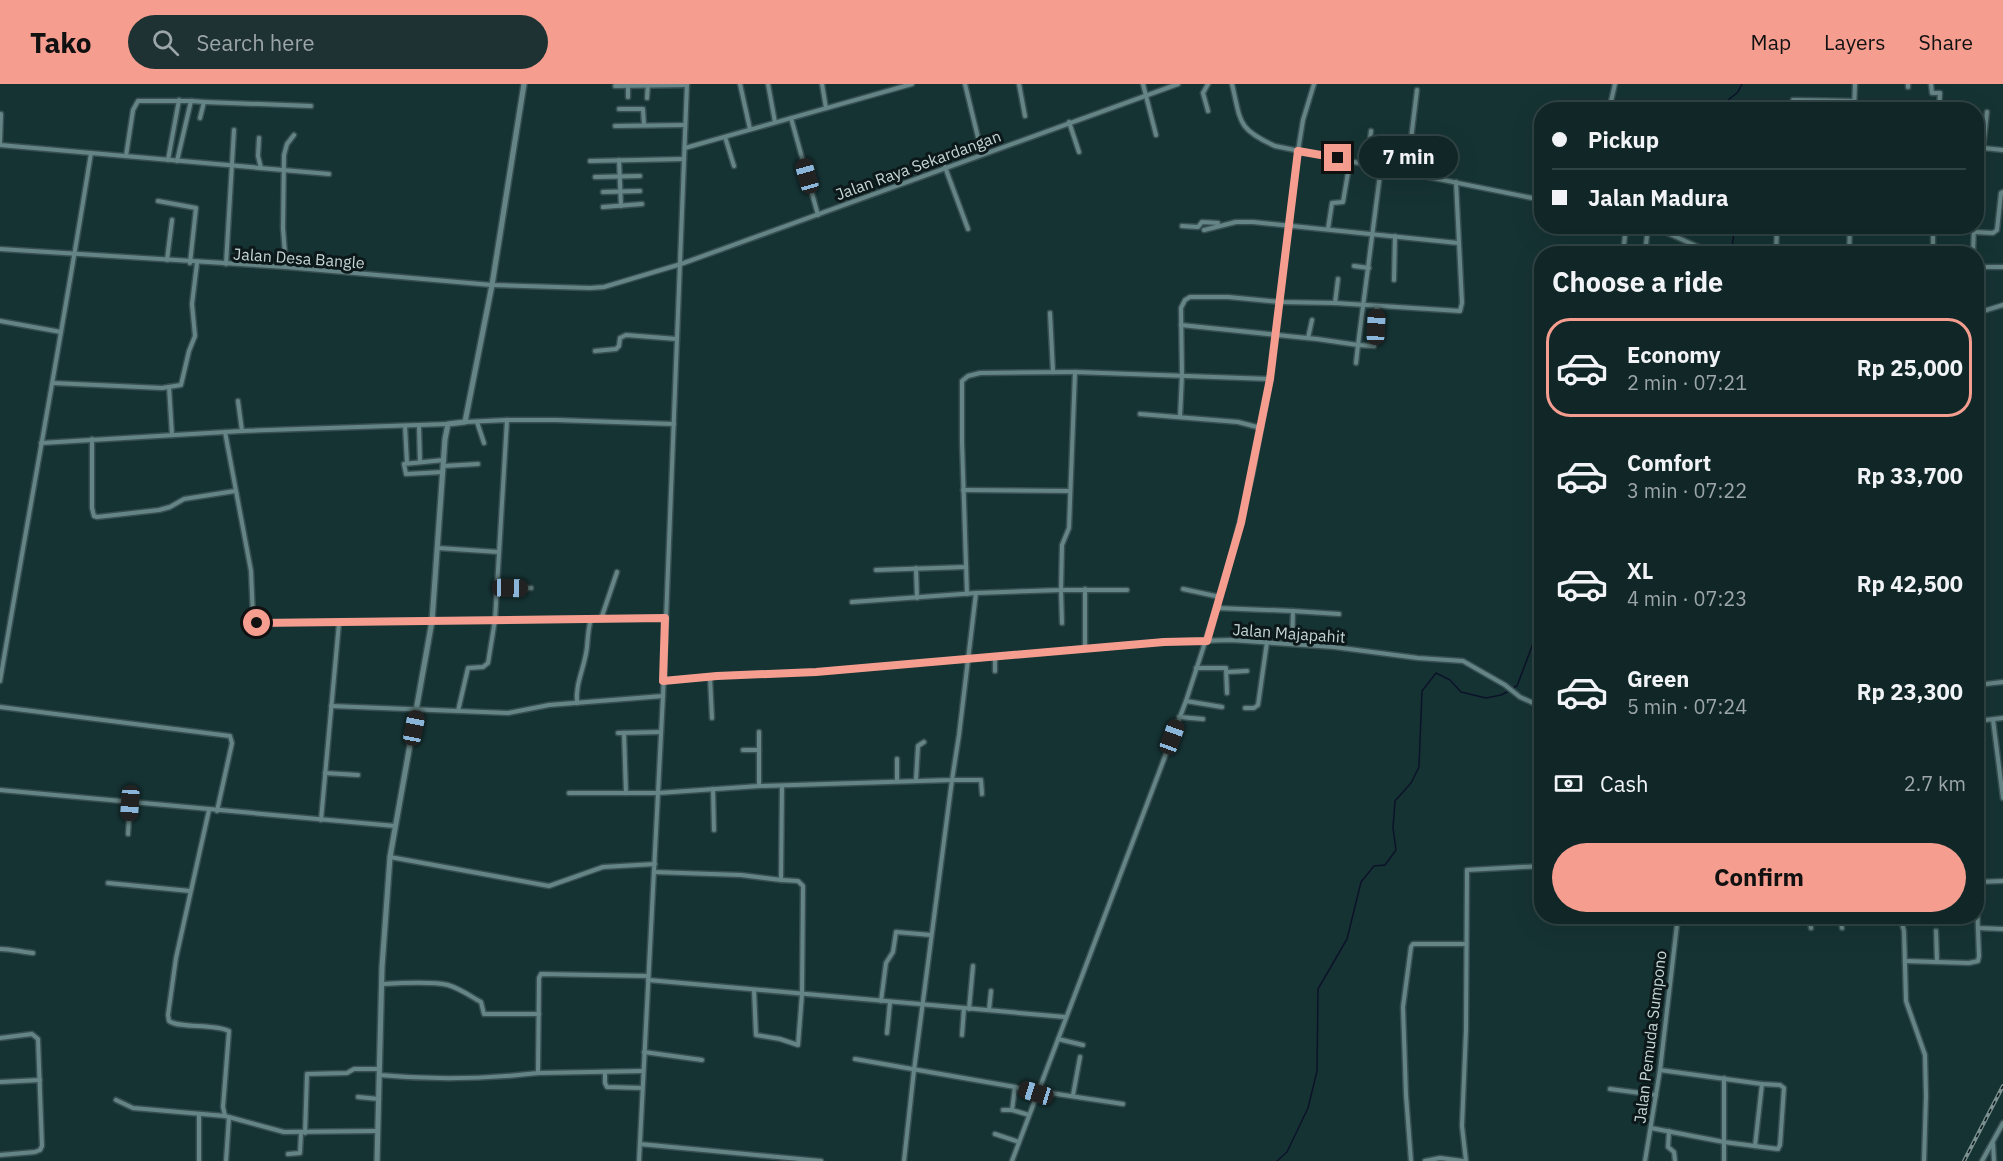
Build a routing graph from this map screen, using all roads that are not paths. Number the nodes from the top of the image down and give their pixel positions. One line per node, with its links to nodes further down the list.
1 (524, 84): 119 (street)
2 (687, 84): 18 (street); 42 (street)
3 (740, 84): 45 (street)
4 (768, 84): 40 (street)
5 (822, 84): 32 (street)
6 (912, 84): 32 (street)
7 (965, 84): 60 (street)
8 (1019, 84): 37 (street)
9 (1143, 84): 21 (street)
10 (1178, 84): 21 (street, Jalan Raya Sekardangan)
11 (1208, 84): 34 (street)
12 (1232, 84): 57 (street)
13 (1314, 84): 57 (street)
14 (1615, 84): 29 (street)
15 (1855, 84): 27 (street)
16 (1932, 84): 30 (street)
17 (628, 85): 18 (street); 19 (street); 22 (street)
18 (648, 85): 23 (street)
19 (615, 86)
20 (1418, 90): 75 (street)
21 (1145, 95): 41 (street, Jalan Raya Sekardangan); 49 (street)
22 (628, 97)
23 (647, 98)
24 (178, 100): 26 (street); 61 (street); 63 (street)
25 (1794, 100): 27 (street)
26 (191, 101): 28 (street); 65 (street)
27 (1854, 101)
28 (204, 102): 31 (street); 38 (street)
29 (1611, 102)
30 (1939, 102)
31 (311, 106)
32 (826, 108): 39 (street)
33 (620, 109): 44 (street)
34 (1208, 111)
35 (1987, 112): 52 (street)
36 (1, 114): 53 (street)
37 (1025, 116)
38 (200, 118)
39 (791, 118): 40 (street); 91 (street)
40 (775, 122): 45 (street)
41 (1069, 122): 58 (street); 60 (street, Jalan Raya Sekardangan)
42 (685, 125): 44 (street); 54 (street)
43 (615, 126): 44 (street)
44 (644, 126)
45 (750, 129): 50 (street)
46 (234, 130): 69 (street)
47 (1371, 131): 68 (street)
48 (294, 135): 74 (street)
49 (1156, 135)
50 (725, 137): 54 (street); 70 (street)
51 (259, 138): 73 (street)
52 (1984, 139)
53 (0, 144): 59 (street)
54 (685, 148): 62 (street)
55 (1984, 148): 56 (street)
56 (2003, 150)
57 (1298, 151): 67 (street); 94 (street)
58 (1079, 152)
59 (91, 153): 61 (street); 106 (street)
60 (982, 154): 71 (street, Jalan Raya Sekardangan)
61 (126, 156): 63 (street)
62 (684, 159): 64 (street); 111 (street)
63 (168, 160): 65 (street)
64 (619, 160): 66 (street); 77 (street)
65 (177, 161): 69 (street)
66 (590, 161)
67 (1350, 161): 68 (street); 97 (street)
68 (1367, 164): 72 (street)
69 (231, 165): 73 (street); 110 (street)
70 (734, 166)
71 (945, 167): 91 (street, Jalan Raya Sekardangan); 96 (street)
72 (1381, 167): 75 (street); 100 (street)
73 (261, 168): 74 (street)
74 (284, 170): 76 (street); 113 (street)
75 (1407, 172): 80 (street)
76 (329, 174)
77 (620, 176): 78 (street); 79 (street); 82 (street)
78 (640, 176)
79 (595, 177)
80 (1456, 182): 85 (street); 103 (street)
81 (640, 190): 82 (street)
82 (620, 191): 83 (street); 88 (street)
83 (603, 192)
84 (2003, 192): 90 (street)
85 (1534, 198)
86 (158, 201): 108 (street)
87 (642, 204): 88 (street)
88 (621, 206): 89 (street)
89 (603, 207)
90 (2001, 214): 99 (street)
91 (818, 215): 111 (street, Jalan Raya Sekardangan)
92 (172, 220): 107 (street)
93 (1218, 222): 95 (street)
94 (1289, 224): 97 (street); 98 (street); 121 (street)
95 (1182, 226)
96 (968, 229)
97 (1328, 229): 100 (street)
98 (1204, 230)
99 (1984, 232)
100 (1374, 234): 102 (street); 116 (street)
101 (1668, 234): 104 (street)
102 (1395, 236): 103 (street); 118 (street)
103 (1458, 243): 125 (street)
104 (1696, 246)
105 (0, 249): 106 (street, Jalan Desa Bangle)
106 (75, 254): 107 (street, Jalan Desa Bangle); 131 (street)
107 (167, 260): 108 (street, Jalan Desa Bangle)
108 (190, 262): 109 (street, Jalan Desa Bangle)
109 (197, 263): 110 (street, Jalan Desa Bangle); 143 (street)
110 (226, 264): 113 (street, Jalan Desa Bangle)
111 (681, 264): 120 (street, Jalan Raya Sekardangan); 134 (street)
112 (1354, 266): 116 (street)
113 (286, 267): 119 (street, Jalan Desa Bangle)
114 (1984, 267): 115 (street)
115 (2003, 267)
116 (1369, 268): 124 (street)
117 (1338, 279): 122 (street)
118 (1394, 280)
119 (492, 285): 120 (street, Jalan Desa Bangle); 148 (street)
120 (596, 288)
121 (1280, 302): 122 (street); 130 (street); 132 (street)
122 (1335, 303): 124 (street)
123 (2003, 305): 126 (street)
124 (1364, 306): 125 (street); 135 (street)
125 (1377, 307): 135 (street)
126 (1984, 311)
127 (1050, 313): 138 (street)
128 (1312, 320): 133 (street)
129 (0, 321): 131 (street)
130 (1181, 325): 132 (street); 140 (street)
131 (61, 332): 142 (street)
132 (1276, 335): 133 (street); 141 (street)
133 (1308, 338): 135 (street)
134 (677, 339): 136 (street); 151 (street)
135 (1358, 345): 137 (street)
136 (595, 351)
137 (1356, 363)
138 (1053, 372): 139 (street); 165 (street)
139 (1075, 372): 140 (street); 167 (street)
140 (1182, 375): 141 (street); 146 (street)
141 (1270, 379): 154 (street)
142 (53, 384): 143 (street); 159 (street)
143 (169, 387): 157 (street)
144 (238, 401): 155 (street)
145 (1140, 414): 146 (street)
146 (1180, 417): 154 (street)
147 (507, 420): 149 (street); 151 (street); 169 (street)
148 (465, 422): 149 (street); 150 (street)
149 (477, 422): 160 (street)
150 (448, 423): 153 (street); 164 (street)
151 (674, 424): 188 (street)
152 (405, 426): 153 (street); 155 (street); 161 (street)
153 (419, 426): 162 (street)
154 (1261, 428): 182 (street)
155 (242, 431): 156 (street)
156 (225, 432): 157 (street); 166 (street)
157 (172, 435): 158 (street)
158 (92, 439): 159 (street); 166 (street)
159 (41, 442): 206 (street)
160 (484, 443)
161 (407, 462): 162 (street); 164 (street)
162 (420, 462): 164 (street)
163 (478, 464): 164 (street)
164 (443, 466): 168 (street)
165 (963, 490): 167 (street); 170 (street)
166 (235, 491): 193 (street)
167 (1070, 491): 178 (street)
168 (438, 548): 169 (street); 192 (street)
169 (499, 552): 174 (street)
170 (966, 567): 171 (street); 181 (street)
171 (916, 568): 172 (street); 183 (street)
172 (876, 570)
173 (617, 572): 190 (street)
174 (497, 588): 175 (street); 191 (street)
175 (531, 588)
176 (1085, 589): 178 (street); 179 (street); 198 (street)
177 (1183, 589): 182 (street)
178 (1061, 590): 180 (street); 194 (street)
179 (1127, 590)
180 (976, 593): 181 (street); 200 (street)
181 (967, 594): 183 (street)
182 (1220, 597): 185 (street)
183 (917, 598): 184 (street)
184 (852, 602)
185 (1217, 608): 186 (street); 195 (street)
186 (1293, 611): 187 (street); 197 (street)
187 (1339, 614)
188 (665, 618): 190 (street); 207 (street)
189 (591, 619): 190 (street); 191 (street); 213 (street)
190 (601, 619)
191 (495, 620): 192 (street); 220 (street)
192 (432, 621): 193 (street); 219 (street)
193 (339, 622): 215 (street)
194 (1062, 623)
195 (1207, 641): 196 (street, Jalan Majapahit); 198 (street, Jalan Majapahit); 201 (street)
196 (1267, 642): 197 (street, Jalan Majapahit); 218 (street)
197 (1292, 644): 214 (street, Jalan Majapahit)
198 (1084, 648): 199 (street, Jalan Majapahit)
199 (995, 656): 200 (street, Jalan Majapahit); 202 (street)
200 (969, 658): 205 (street, Jalan Majapahit); 239 (street)
201 (1196, 668): 204 (street); 212 (street)
202 (995, 671)
203 (1247, 671): 204 (street)
204 (1227, 672): 210 (street)
205 (710, 677): 207 (street, Jalan Majapahit); 222 (street)
206 (0, 681)
207 (663, 681): 211 (street)
208 (2003, 682): 209 (street)
209 (1984, 684)
210 (1227, 693)
211 (663, 696): 213 (street); 227 (street)
212 (1186, 701): 217 (street); 221 (street)
213 (577, 703): 220 (street)
214 (1534, 703)
215 (331, 706): 219 (street); 235 (street)
216 (0, 707): 251 (street)
217 (1222, 707)
218 (1245, 708)
219 (417, 709): 220 (street); 253 (street)
220 (458, 711)
221 (1179, 717): 224 (street); 293 (street)
222 (711, 718)
223 (2003, 718): 225 (street)
224 (1203, 719)
225 (1993, 720): 226 (street); 248 (street)
226 (1984, 721)
227 (661, 732): 230 (street); 246 (street)
228 (759, 732): 233 (street)
229 (618, 733): 230 (street)
230 (624, 733): 245 (street)
231 (924, 742): 238 (street)
232 (743, 750): 233 (street)
233 (759, 750): 240 (street)
234 (897, 759): 237 (street)
235 (325, 774): 236 (street); 252 (street)
236 (357, 775)
237 (897, 780): 238 (street); 241 (street)
238 (916, 780): 239 (street)
239 (952, 780): 247 (street); 275 (street)
240 (759, 786): 241 (street); 242 (street)
241 (782, 786): 260 (street)
242 (713, 789): 246 (street); 254 (street)
243 (0, 790): 249 (street)
244 (568, 793): 245 (street)
245 (626, 793): 246 (street)
246 (658, 793): 257 (street)
247 (982, 794)
248 (2003, 798)
249 (130, 803): 250 (street); 255 (street)
250 (209, 810): 251 (street); 264 (street)
251 (217, 811): 252 (street)
252 (321, 819): 253 (street)
253 (395, 826): 256 (street)
254 (714, 830)
255 (128, 834)
256 (390, 857): 257 (street); 283 (street)
257 (655, 864): 259 (street)
258 (1534, 867): 276 (street)
259 (654, 872): 260 (street); 282 (street)
260 (782, 880): 286 (street)
261 (2003, 881): 262 (street)
262 (1984, 882)
263 (108, 883): 264 (street)
264 (190, 891): 327 (street)
265 (1677, 924): 304 (street, Jalan Pemuda Sumpono)
266 (1810, 924): 270 (street)
267 (1841, 924): 271 (street)
268 (1901, 924): 279 (street)
269 (1978, 924): 272 (street)
270 (1811, 928)
271 (1842, 928)
272 (1978, 928): 273 (street); 280 (street)
273 (2003, 929)
274 (1936, 931): 280 (street)
275 (931, 935): 287 (street); 289 (street)
276 (1466, 944): 349 (street); 351 (street)
277 (0, 949): 278 (street)
278 (33, 953)
279 (1905, 961): 280 (street); 355 (street)
280 (1937, 962)
281 (973, 966): 290 (street)
282 (648, 978): 284 (street); 292 (street); 299 (street)
283 (382, 984): 292 (street); 306 (street)
284 (754, 990): 286 (street); 286 (street)
285 (991, 991): 291 (street)
286 (802, 994): 287 (street)
287 (881, 1001): 288 (street)
288 (890, 1002): 289 (street); 294 (street)
289 (922, 1005): 290 (street); 303 (street)
290 (966, 1009): 291 (street); 295 (street)
291 (989, 1011): 293 (street)
292 (539, 1014): 308 (street)
293 (1065, 1017): 297 (street)
294 (887, 1033)
295 (962, 1035)
296 (0, 1038): 310 (street)
297 (1058, 1039): 298 (street); 316 (street)
298 (1083, 1045)
299 (644, 1052): 302 (street); 305 (street)
300 (1080, 1057): 317 (street)
301 (855, 1059): 303 (street)
302 (702, 1060)
303 (914, 1070): 313 (street); 347 (street)
304 (1660, 1070): 309 (street); 318 (street, Jalan Pemuda Sumpono)
305 (643, 1071): 307 (street); 314 (street)
306 (379, 1072): 308 (street); 320 (street); 332 (street)
307 (605, 1072): 308 (street); 314 (street)
308 (538, 1073)
309 (1725, 1078): 312 (street); 335 (street)
310 (40, 1080): 311 (street); 340 (street)
311 (0, 1082)
312 (1762, 1084): 338 (street); 338 (street)
313 (1015, 1087): 316 (street); 324 (street)
314 (642, 1088): 337 (street)
315 (1610, 1089): 318 (street)
316 (1037, 1092): 317 (street); 326 (street)
317 (1073, 1095): 322 (street)
318 (1656, 1095): 329 (street, Jalan Pemuda Sumpono)
319 (358, 1097): 320 (street)
320 (379, 1099): 330 (street)
321 (116, 1100): 325 (street)
322 (1123, 1104)
323 (1003, 1110): 324 (street)
324 (1011, 1110): 326 (street)
325 (199, 1114): 327 (street); 342 (street)
326 (1029, 1114): 334 (street)
327 (227, 1117): 332 (street); 343 (street)
328 (2003, 1123): 336 (street)
329 (1651, 1128): 331 (street); 352 (street, Jalan Pemuda Sumpono)
330 (378, 1131): 332 (street); 344 (street)
331 (1669, 1131): 335 (street); 353 (street)
332 (303, 1133): 339 (street)
333 (995, 1134): 334 (street)
334 (1019, 1142): 348 (street)
335 (1724, 1142): 338 (street); 354 (street)
336 (1992, 1142): 356 (street); 357 (street)
337 (640, 1144): 341 (street); 345 (street)
338 (1755, 1146)
339 (288, 1154)
340 (0, 1155)
341 (779, 1159): 346 (street)
342 (199, 1161)
343 (226, 1161)
344 (377, 1161)
345 (639, 1161)
346 (821, 1161)
347 (904, 1161)
348 (1012, 1161)
349 (1411, 1161)
350 (1425, 1161): 351 (street)
351 (1465, 1161)
352 (1645, 1161)
353 (1675, 1161)
354 (1724, 1161)
355 (1924, 1161)
356 (1982, 1161)
357 (1994, 1161)

